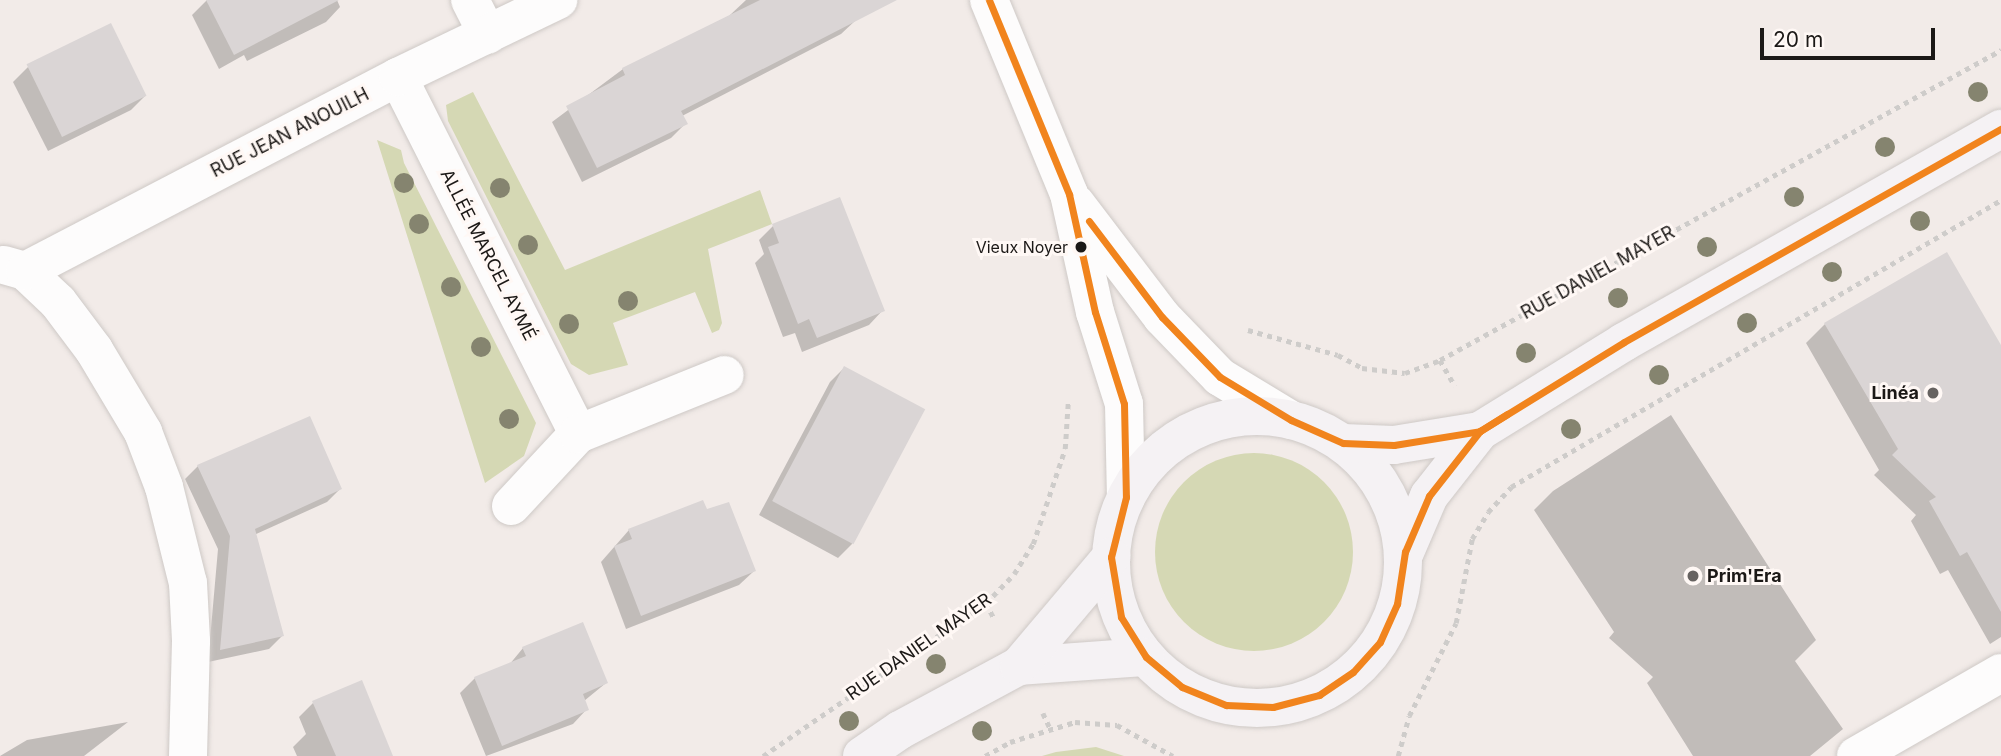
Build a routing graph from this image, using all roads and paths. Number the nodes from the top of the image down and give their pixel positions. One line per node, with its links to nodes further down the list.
1 (470, 0): 4 (street)
2 (558, 0): 4 (street, RUE JEAN ANOUILH)
3 (989, 0): 8 (street)
4 (488, 36): 6 (street, RUE JEAN ANOUILH)
5 (2001, 50): 11 (path, RUE DANIEL MAYER)
6 (398, 77): 10 (street, RUE JEAN ANOUILH); 16 (street, ALLÉE MARCEL AYMÉ)
7 (2001, 130): 15 (main road)
8 (1069, 194): 14 (street); 18 (street)
9 (2001, 200): 30 (path)
10 (12, 268): 25 (street)
11 (1237, 324)
12 (725, 375): 16 (street)
13 (1067, 389): 26 (path, RUE DANIEL MAYER)
14 (1291, 420): 17 (main road); 18 (main road)
15 (1480, 432): 17 (main road); 20 (main road)
16 (578, 434): 19 (street)
17 (1343, 443): 20 (main road)
18 (1126, 497): 21 (main road)
19 (511, 506)
20 (1405, 552): 22 (main road)
21 (1111, 557): 22 (main road); 23 (main road)
22 (1146, 657): 23 (main road)
23 (1019, 666): 27 (main road)
24 (1999, 680): 31 (street)
25 (187, 756)
26 (763, 756)
27 (862, 756)
28 (985, 756): 29 (path)
29 (1173, 756)
30 (1398, 756)
31 (1856, 756)

